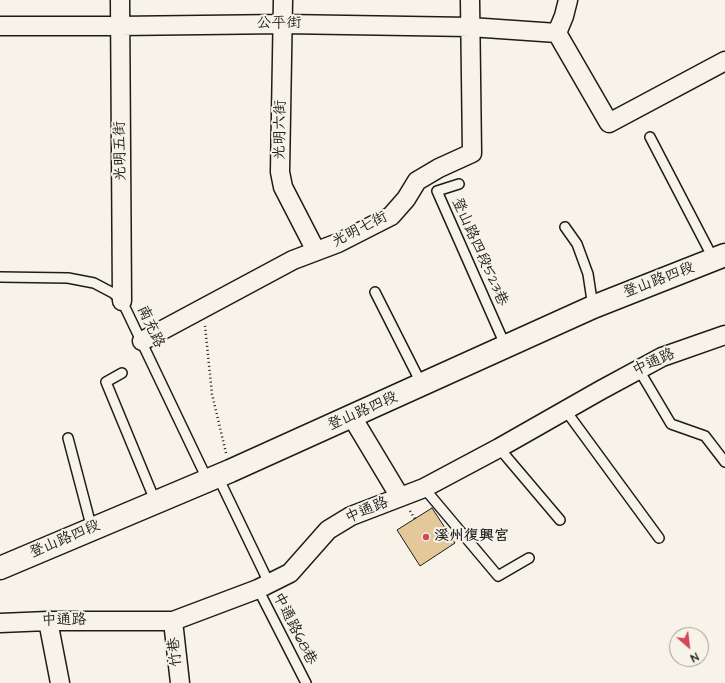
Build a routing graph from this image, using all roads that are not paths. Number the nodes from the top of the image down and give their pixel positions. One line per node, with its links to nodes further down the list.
1 (120, 0): 7 (street, 光明五街)
2 (283, 0): 5 (street, 光明六街)
3 (470, 0): 8 (street, 光明七街)
4 (568, 0): 9 (street)
5 (284, 24): 7 (street, 公平街); 8 (street, 公平街); 14 (street, 光明六街)
6 (0, 26): 7 (street, 公平街)
7 (119, 26): 18 (street, 光明五街)
8 (470, 27): 9 (street, 公平街); 14 (street, 光明七街)
9 (557, 33): 10 (street)
10 (725, 61)
11 (650, 137): 15 (lane)
12 (459, 184): 22 (lane, 登山路四段523巷)
13 (566, 227): 19 (lane)
14 (316, 251): 21 (street, 光明七街)
15 (720, 257): 19 (street, 登山路四段)
16 (0, 277): 18 (lane, 南充路)
17 (376, 292): 25 (lane)
18 (122, 302): 21 (lane, 南充路)
19 (593, 307): 22 (street, 登山路四段)
20 (725, 335): 23 (street, 中通路)
21 (142, 341): 31 (lane, 南充路)
22 (506, 347): 25 (street, 登山路四段)
23 (639, 370): 26 (street, 中通路); 30 (lane)
24 (122, 373): 33 (lane)
25 (422, 385): 27 (street, 登山路四段)
26 (566, 411): 29 (street, 中通路); 37 (lane)
27 (352, 417): 31 (street, 登山路四段); 34 (street)
28 (68, 438): 36 (lane)
29 (499, 448): 32 (street, 中通路); 35 (lane)
30 (725, 462)
31 (219, 476): 33 (street, 登山路四段); 40 (lane, 南充路)
32 (424, 488): 34 (street, 中通路); 38 (lane)
33 (156, 502): 36 (street, 登山路四段)
34 (404, 503): 40 (street, 中通路)
35 (560, 520)
36 (92, 529): 39 (street, 登山路四段)
37 (659, 538)
38 (529, 558)
39 (0, 568)
40 (263, 586): 42 (street, 中通路); 46 (lane, 中通路68巷)
41 (48, 621): 42 (street, 中通路); 43 (street, 中通路); 44 (street)
42 (173, 621): 45 (street, 竹巷)
43 (0, 623)
44 (60, 683)
45 (180, 683)
46 (306, 683)

